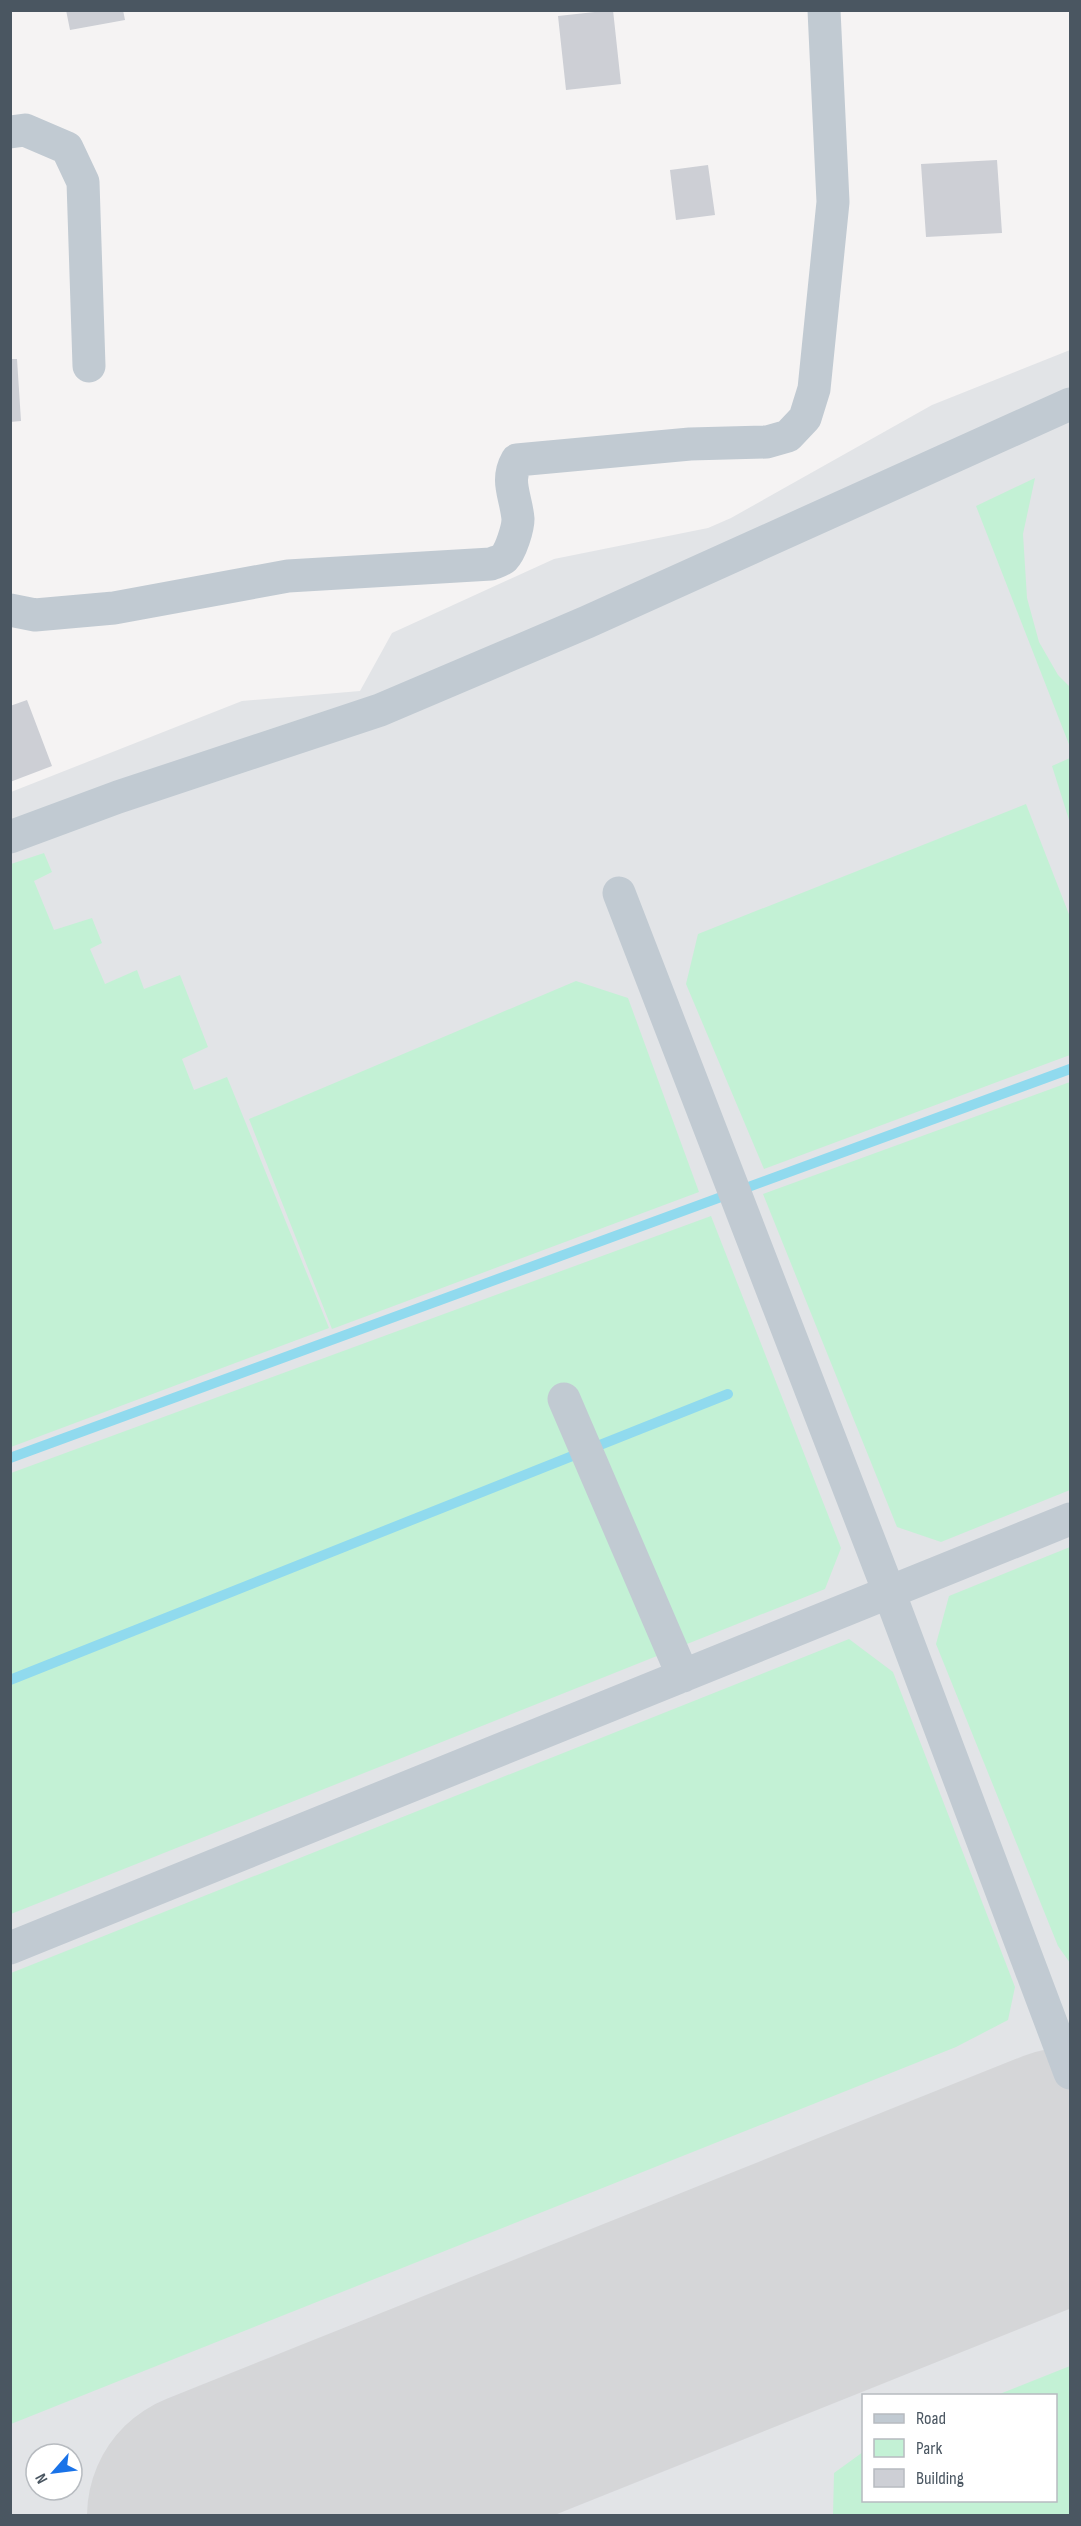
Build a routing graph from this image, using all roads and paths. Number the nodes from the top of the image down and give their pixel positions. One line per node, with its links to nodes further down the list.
1 (824, 10): 5 (street)
2 (10, 132): 3 (street)
3 (89, 366)
4 (1071, 404): 6 (street)
5 (10, 610)
6 (10, 837)
7 (619, 893): 10 (street)
8 (564, 1399): 11 (street)
9 (1071, 1519): 10 (street)
10 (889, 1592): 11 (street); 13 (street)
11 (683, 1676): 12 (street)
12 (10, 1948)
13 (1071, 2073)

